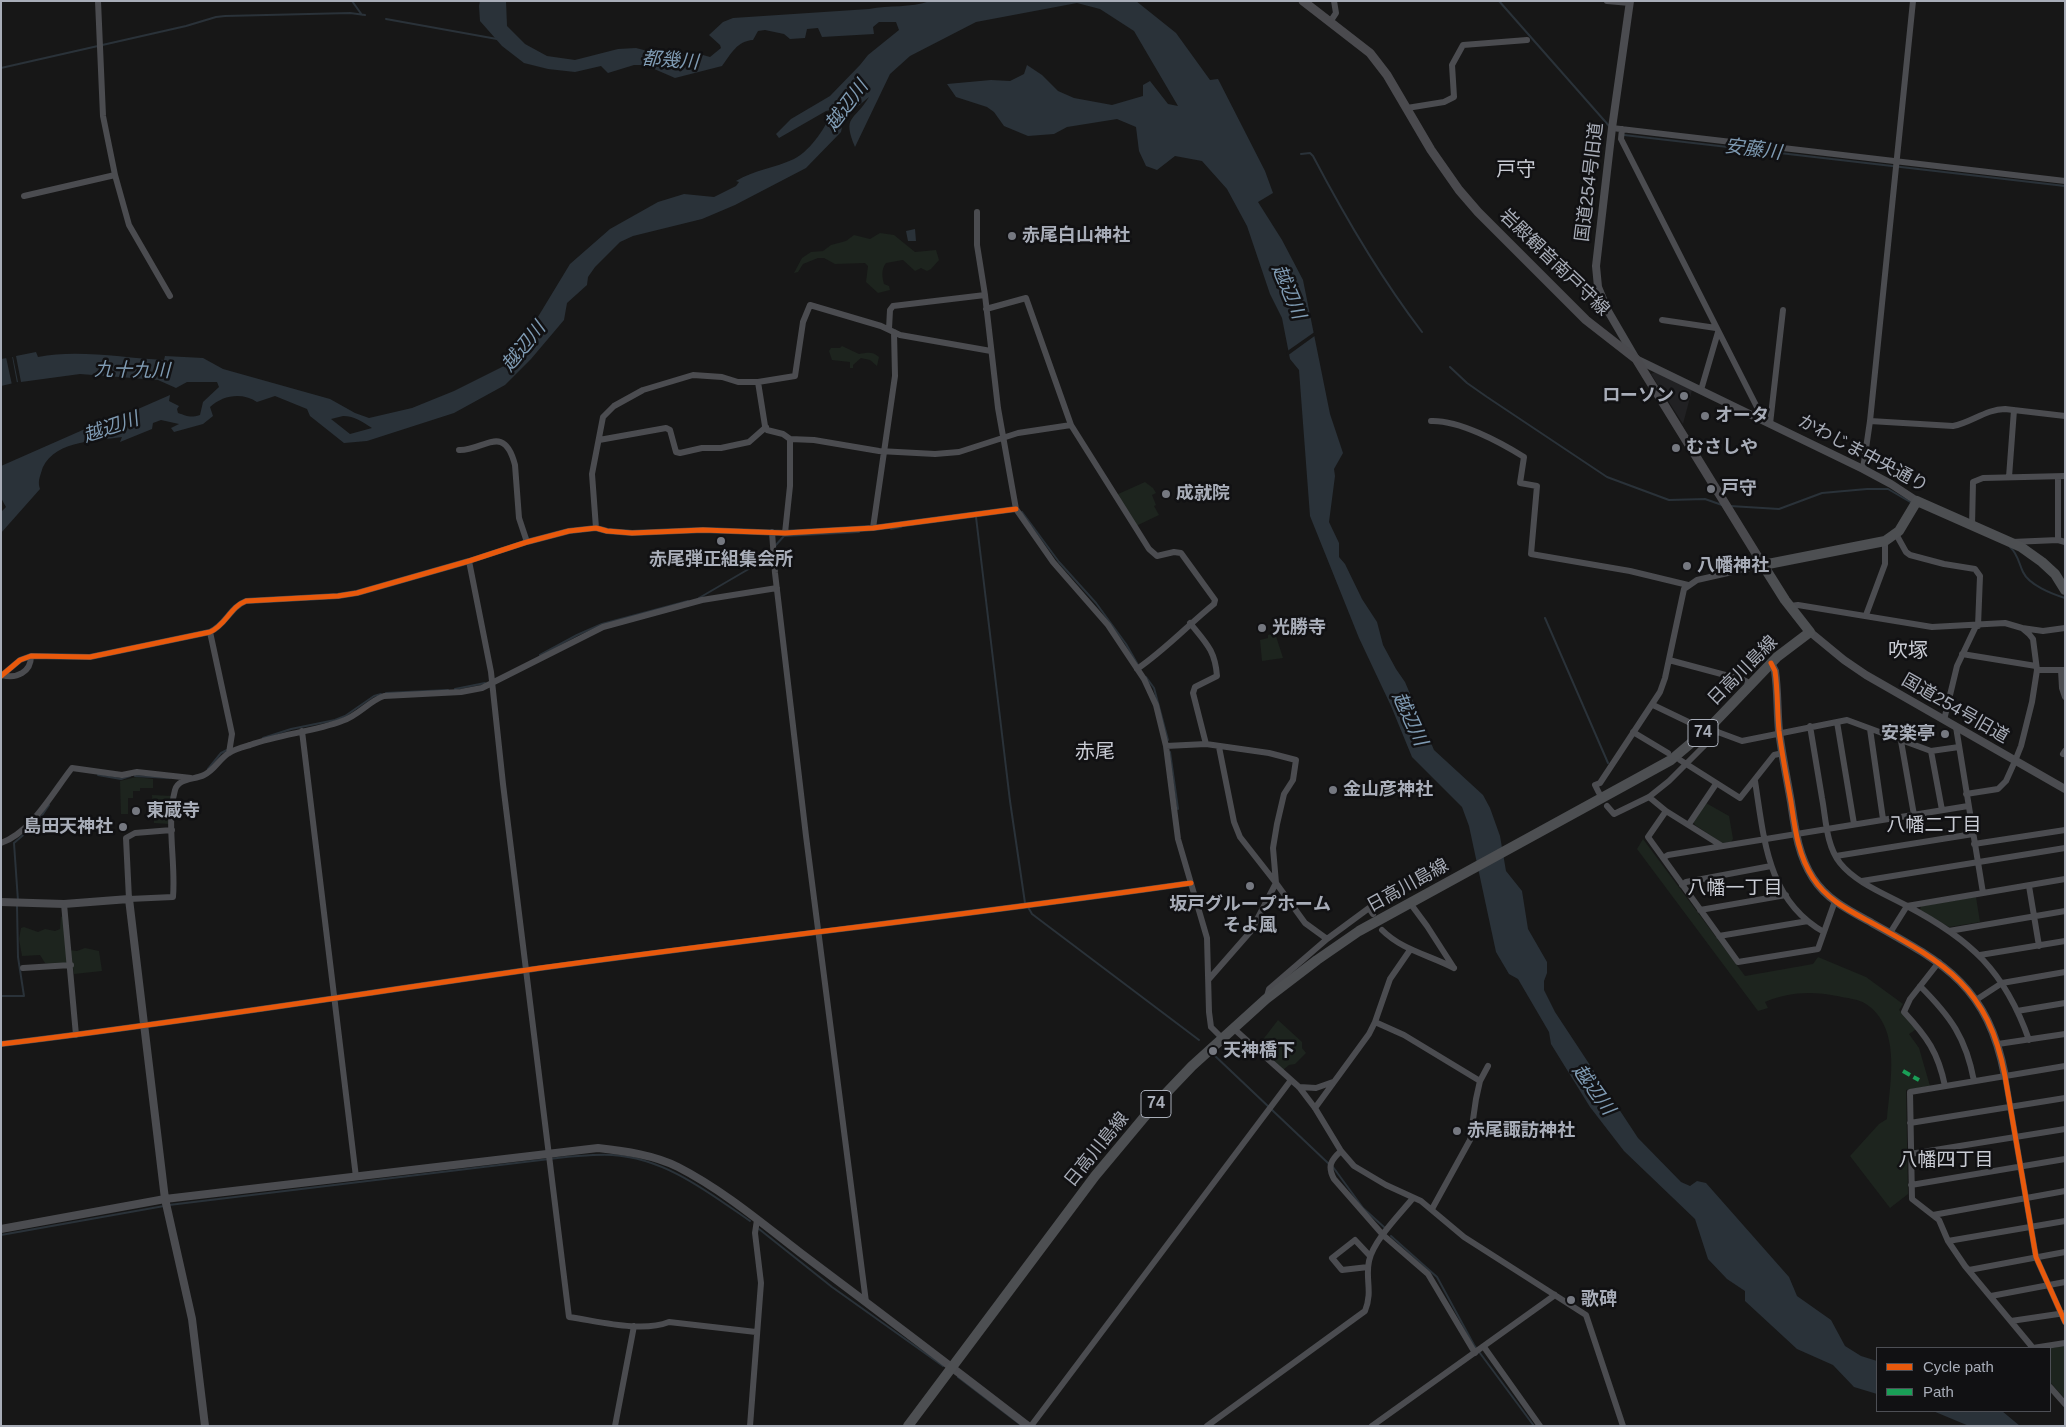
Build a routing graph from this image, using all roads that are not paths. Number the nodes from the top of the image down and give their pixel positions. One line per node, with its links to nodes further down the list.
1 (98, 1): 13 (street)
2 (1334, 1): 7 (street)
3 (1607, 1): 5 (street)
4 (1913, 1): 12 (street)
5 (1630, 2): 10 (street, 国道254号旧道)
6 (1309, 3): 7 (main road, 岩殿観音南戸守線)
7 (1330, 22): 9 (main road, 岩殿観音南戸守線)
8 (1527, 40): 9 (street)
9 (1407, 108): 25 (main road, 岩殿観音南戸守線)
10 (1612, 128): 11 (street); 25 (street, 国道254号旧道)
11 (1622, 129): 12 (street); 22 (street)
12 (1897, 162): 14 (street); 31 (street)
13 (115, 176): 15 (street); 18 (street)
14 (2065, 181)
15 (24, 196)
16 (977, 212): 17 (street)
17 (985, 295): 19 (street); 23 (street)
18 (170, 296)
19 (986, 309): 24 (street); 33 (street)
20 (1783, 310): 32 (street)
21 (1662, 320): 22 (street)
22 (1717, 330): 27 (street); 32 (street)
23 (892, 331): 24 (street); 26 (street); 39 (street)
24 (991, 351): 35 (street)
25 (1636, 359): 27 (street, かわじま中央通り); 56 (main road, 岩殿観音南戸守線)
26 (758, 382): 34 (street); 37 (street)
27 (1701, 390): 32 (street, かわじま中央通り)
28 (2014, 410): 29 (street); 31 (street); 41 (street)
29 (2065, 416)
30 (1431, 421): 57 (street)
31 (1870, 421): 40 (street)
32 (1767, 422): 40 (street, かわじま中央通り)
33 (1071, 425): 35 (street); 62 (street)
34 (766, 428): 36 (street); 37 (street)
35 (1004, 437): 39 (street); 44 (street)
36 (790, 439): 39 (street); 49 (street)
37 (599, 440): 46 (street)
38 (459, 450): 53 (street)
39 (883, 450): 47 (street)
40 (1863, 469): 43 (street, かわじま中央通り)
41 (2009, 477): 42 (street); 45 (street)
42 (2061, 477): 52 (street)
43 (1917, 501): 45 (main road, かわじま中央通り); 50 (main road)
44 (1016, 509): 47 (street); 74 (street)
45 (1972, 526): 54 (main road, かわじま中央通り)
46 (596, 528): 48 (street); 53 (street)
47 (873, 528): 49 (street)
48 (772, 532): 49 (street); 58 (street)
49 (785, 533)
50 (1896, 534): 51 (main road); 63 (street)
51 (1885, 541): 56 (main road); 61 (street)
52 (2061, 541): 54 (street)
53 (527, 542): 55 (street)
54 (2011, 542): 59 (main road, かわじま中央通り)
55 (469, 561): 67 (street); 78 (street)
56 (1763, 565): 57 (street); 60 (main road)
57 (1688, 585): 72 (street)
58 (777, 588): 78 (street); 153 (street)
59 (2065, 590)
60 (1790, 606): 61 (street); 68 (main road)
61 (1866, 616): 63 (street)
62 (1190, 623): 74 (street); 92 (street)
63 (1977, 626): 64 (street); 70 (street)
64 (2022, 628): 66 (street); 69 (street)
65 (2065, 628): 66 (street)
66 (2041, 631): 69 (street)
67 (210, 632): 71 (street); 97 (street)
68 (1810, 632): 73 (main road, 日高川島線 / 74); 82 (street, 国道254号旧道)
69 (2033, 639): 75 (street)
70 (1962, 654): 75 (street); 82 (street)
71 (31, 656): 77 (street); 77 (street)
72 (1669, 660): 79 (street); 81 (street)
73 (1771, 663): 79 (main road, 日高川島線 / 74); 90 (street)
74 (1139, 668): 93 (street)
75 (2036, 668): 76 (street); 101 (street)
76 (2063, 670): 80 (street)
77 (2, 675)
78 (492, 681): 88 (street); 165 (street)
79 (1751, 684): 86 (main road, 日高川島線 / 74)
80 (2065, 697)
81 (1653, 705): 86 (street); 89 (street)
82 (1944, 720): 85 (street, 国道254号旧道)
83 (1837, 722): 84 (street); 87 (street); 117 (street)
84 (1810, 726): 90 (street); 118 (street)
85 (1956, 727): 95 (street); 101 (street, 国道254号旧道)
86 (1710, 729): 90 (street); 102 (street); 141 (main road, 日高川島線 / 74)
87 (1870, 729): 91 (street); 115 (street)
88 (302, 730): 97 (street); 171 (street)
89 (1633, 732): 98 (street); 107 (street)
90 (1780, 732): 99 (street)
91 (1901, 741): 96 (street); 114 (street)
92 (1206, 744): 93 (street); 94 (street)
93 (1166, 746): 134 (street)
94 (1219, 747): 135 (street); 135 (street)
95 (1958, 747): 96 (street); 108 (street)
96 (1932, 751): 112 (street)
97 (229, 752): 103 (street)
98 (1668, 753)
99 (1783, 753): 104 (street); 121 (street)
100 (1680, 760): 102 (street)
101 (2015, 761): 106 (street, 国道254号旧道); 108 (street)
102 (1687, 764): 105 (street); 109 (street)
103 (192, 779): 119 (street); 124 (street)
104 (1755, 781): 105 (street); 123 (street)
105 (1716, 784): 116 (street)
106 (2065, 789)
107 (1599, 793)
108 (1966, 794): 111 (street)
109 (1648, 797): 110 (street); 113 (street)
110 (1607, 806)
111 (1968, 806): 112 (street); 122 (street)
112 (1942, 810): 114 (street)
113 (1666, 811): 116 (street); 129 (street)
114 (1914, 815): 115 (street)
115 (1884, 819): 117 (street)
116 (1689, 824): 126 (street)
117 (1854, 824): 118 (street)
118 (1827, 828): 121 (street); 128 (street)
119 (172, 830): 140 (street); 140 (street)
120 (2065, 830): 125 (street)
121 (1796, 833): 123 (street); 142 (street)
122 (1972, 834): 125 (street); 128 (street)
123 (1764, 839): 126 (street); 131 (street)
124 (1, 843)
125 (1974, 844): 130 (street)
126 (1722, 846): 129 (street)
127 (2065, 848): 130 (street)
128 (1836, 856): 133 (street)
129 (1663, 858): 136 (street)
130 (1978, 863): 133 (street); 138 (street)
131 (1771, 866): 136 (street); 139 (street)
132 (2065, 880): 137 (street)
133 (1862, 881): 145 (street)
134 (1190, 883): 153 (street); 167 (street)
135 (1276, 883): 157 (street); 167 (street)
136 (1682, 885): 146 (street)
137 (2028, 886): 138 (street); 149 (street)
138 (1983, 893): 145 (street)
139 (1786, 895): 146 (street); 150 (street)
140 (129, 899): 144 (street); 176 (street)
141 (1413, 901): 160 (street); 170 (main road, 日高川島線 / 74)
142 (1835, 901): 154 (street); 155 (street)
143 (1, 902): 144 (street)
144 (64, 904): 163 (street)
145 (1907, 906): 152 (street); 155 (street)
146 (1700, 910): 156 (street)
147 (2065, 911): 149 (street)
148 (1373, 914): 157 (street)
149 (2034, 916): 152 (street); 159 (street)
150 (1808, 921): 154 (street); 156 (street)
151 (1382, 930): 160 (street)
152 (1949, 931): 161 (street)
153 (819, 932): 165 (street); 227 (street)
154 (1824, 932): 156 (street)
155 (1890, 933): 162 (street)
156 (1719, 936)
157 (1328, 939): 170 (street)
158 (2065, 941): 159 (street)
159 (2039, 946): 161 (street)
160 (1410, 950): 175 (street)
161 (1980, 955): 168 (street)
162 (1939, 962): 169 (street); 172 (street)
163 (71, 965): 164 (street); 179 (street)
164 (23, 968)
165 (526, 970): 171 (street); 201 (street)
166 (2065, 972): 168 (street)
167 (1209, 979): 180 (street)
168 (2002, 983): 172 (street); 174 (street)
169 (1920, 986): 189 (street); 191 (street)
170 (1266, 998): 177 (main road, 日高川島線 / 74)
171 (335, 999): 176 (street); 204 (street)
172 (1976, 1000): 183 (street)
173 (2065, 1003): 174 (street)
174 (2017, 1011): 181 (street)
175 (1375, 1022): 188 (street); 190 (street)
176 (143, 1025): 179 (street); 209 (street)
177 (1233, 1028): 180 (main road, 日高川島線 / 74); 187 (street)
178 (2065, 1034): 181 (street)
179 (76, 1035): 182 (street)
180 (1222, 1038): 238 (main road, 日高川島線 / 74)
181 (2029, 1040): 183 (street)
182 (1, 1044)
183 (1998, 1044): 186 (street)
184 (1488, 1066): 188 (street)
185 (2065, 1066): 186 (street)
186 (2005, 1076): 189 (street); 194 (street)
187 (1291, 1080): 192 (street); 245 (street)
188 (1480, 1081): 210 (street)
189 (1974, 1081): 191 (street)
190 (1333, 1082): 192 (street); 195 (street)
191 (1946, 1086): 196 (street)
192 (1299, 1087): 195 (street)
193 (2065, 1098): 194 (street)
194 (2010, 1107): 196 (street); 198 (street)
195 (1315, 1108): 199 (street)
196 (1910, 1122): 200 (street)
197 (2065, 1128): 198 (street)
198 (2015, 1137): 200 (street); 203 (street)
199 (1341, 1151): 207 (street); 216 (street)
200 (1910, 1154): 205 (street)
201 (550, 1155): 204 (street); 212 (street); 231 (street)
202 (2065, 1159): 203 (street)
203 (2020, 1166): 205 (street); 208 (street)
204 (356, 1177): 209 (street)
205 (1911, 1185): 211 (street)
206 (2065, 1191): 208 (street)
207 (1413, 1198): 210 (street); 216 (street)
208 (2025, 1198): 211 (street); 214 (street)
209 (164, 1199): 215 (street); 241 (street)
210 (1432, 1209): 225 (street)
211 (1933, 1214): 217 (street)
212 (757, 1220): 227 (street); 232 (street)
213 (2065, 1221): 214 (street)
214 (2030, 1227): 217 (street); 220 (street)
215 (1, 1229)
216 (1383, 1235): 219 (street); 237 (street)
217 (1948, 1241): 222 (street)
218 (2065, 1252): 220 (street)
219 (1370, 1256): 221 (street); 221 (street)
220 (2036, 1257): 222 (street); 224 (street)
221 (1368, 1267): 246 (street)
222 (1969, 1270): 226 (street)
223 (2065, 1282): 224 (street)
224 (2048, 1285): 226 (street); 228 (street)
225 (1555, 1295): 234 (street); 249 (street)
226 (1991, 1296): 229 (street)
227 (866, 1302): 238 (street)
228 (2063, 1313): 229 (street); 230 (street)
229 (2012, 1321): 235 (street)
230 (2065, 1322)
231 (634, 1326): 232 (street); 242 (street)
232 (756, 1332): 243 (street)
233 (2065, 1343): 236 (street)
234 (1484, 1347): 237 (street); 248 (street)
235 (2032, 1347)
236 (2039, 1347)
237 (1475, 1353): 247 (street)
238 (952, 1367): 244 (main road, 日高川島線 / 74); 245 (street)
239 (2051, 1388): 240 (street)
240 (2065, 1404)
241 (205, 1426)
242 (615, 1426)
243 (750, 1426)
244 (908, 1426)
245 (1030, 1426)
246 (1207, 1426)
247 (1372, 1426)
248 (1540, 1426)
249 (1624, 1426)

